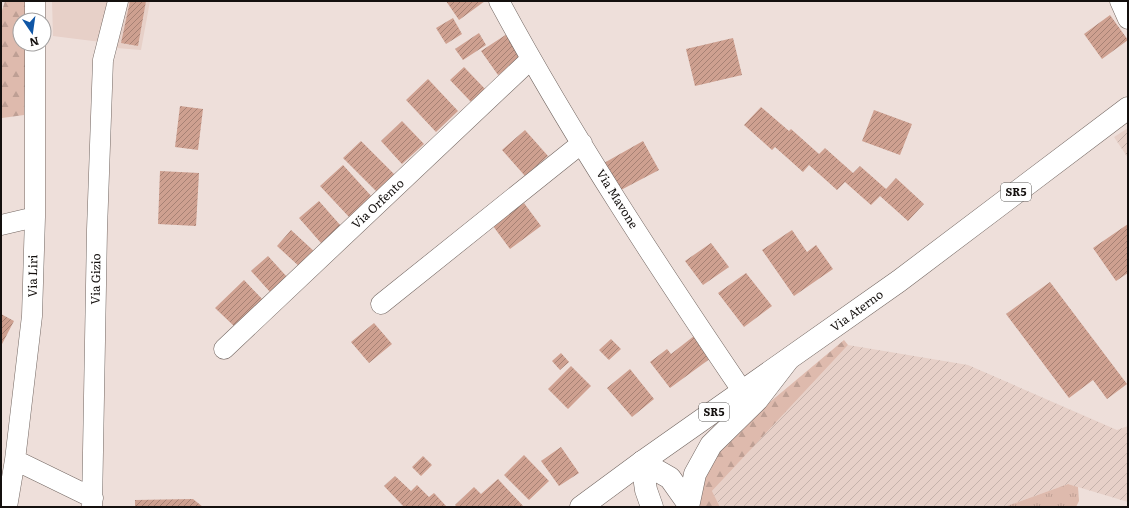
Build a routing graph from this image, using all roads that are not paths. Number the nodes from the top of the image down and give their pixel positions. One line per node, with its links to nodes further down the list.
1 (35, 1): 5 (street)
2 (118, 1): 19 (street, Via Gizio)
3 (499, 1): 8 (street, Via Mavone)
4 (1120, 1): 6 (street)
5 (35, 12)
6 (1128, 19)
7 (35, 52): 11 (street, Via Liri)
8 (531, 59): 10 (street, Via Mavone); 14 (street, Via Orfento)
9 (1128, 108): 15 (main road, Via Aterno / SR5)
10 (582, 143): 13 (street); 16 (street, Via Mavone)
11 (35, 217): 12 (street); 17 (street, Via Liri)
12 (1, 225)
13 (381, 304)
14 (224, 349)
15 (787, 361): 16 (main road, Via Aterno / SR5); 20 (main road)
16 (743, 392): 18 (main road, Via Aterno / SR5)
17 (15, 460): 19 (street, Via Gizio); 21 (street, Via Liri)
18 (642, 462): 20 (main road); 22 (main road, Via Aterno / SR5); 23 (main road)
19 (92, 502)
20 (687, 504)
21 (7, 507)
22 (581, 507)
23 (652, 507)

